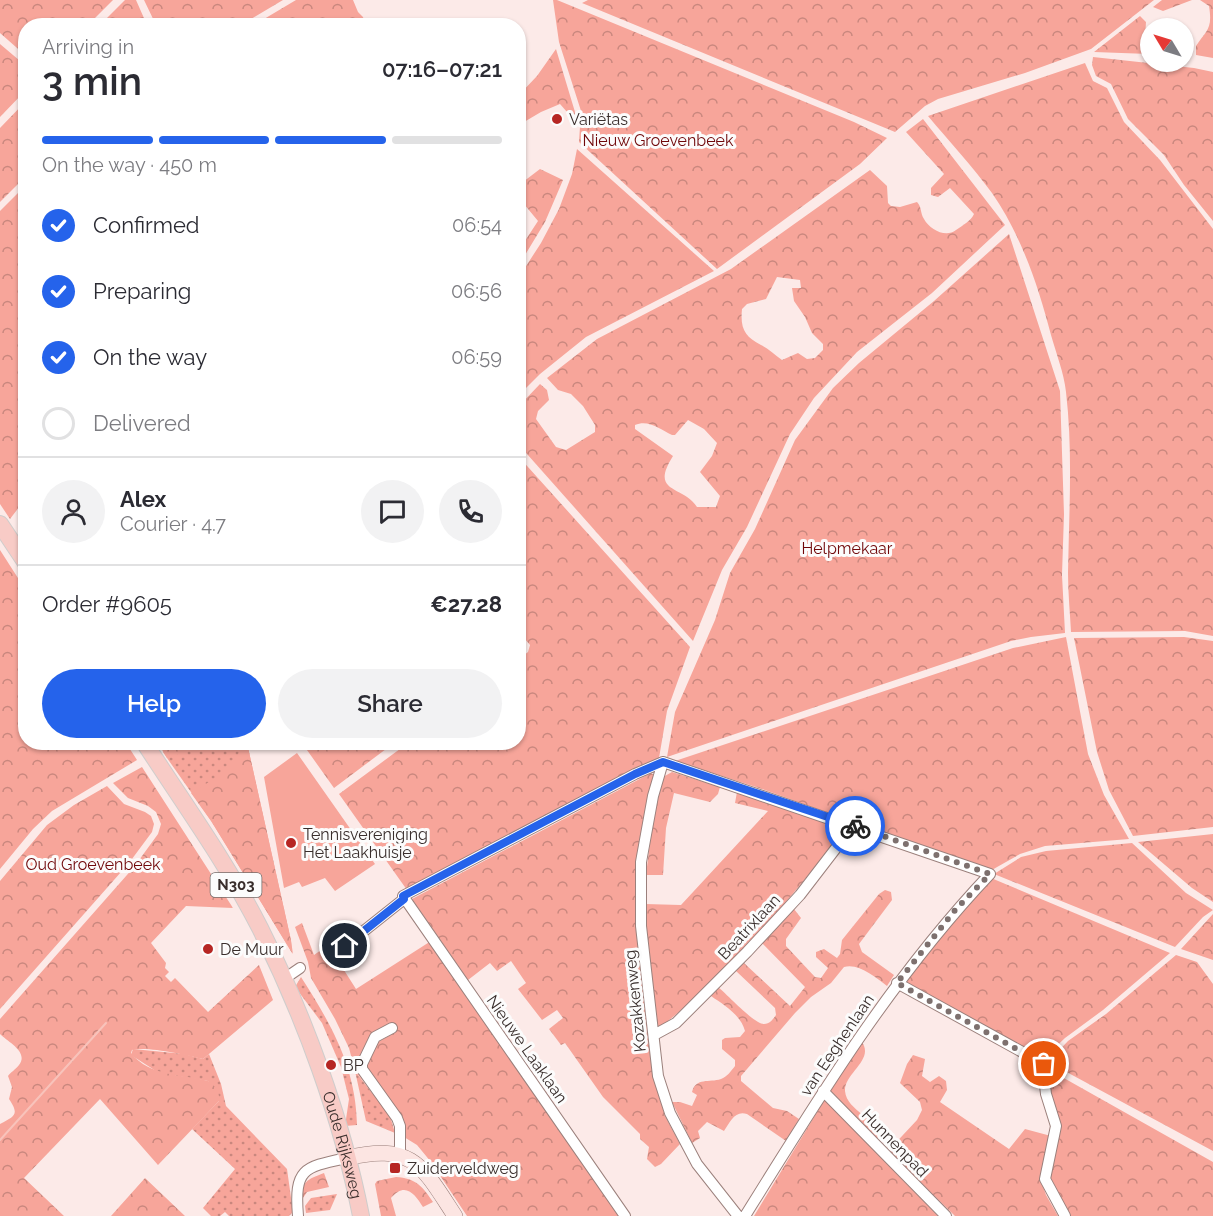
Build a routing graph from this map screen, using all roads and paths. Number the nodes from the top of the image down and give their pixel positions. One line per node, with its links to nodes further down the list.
1 (0, 524): 2 (main road)
2 (18, 550)
3 (149, 750): 9 (main road, Oude Rijksweg / N303)
4 (663, 762): 5 (street); 6 (street); 12 (street, Kozakkenweg)
5 (853, 826): 10 (street, van Eeghenlaan); 12 (street, Beatrixlaan)
6 (404, 898): 7 (street); 19 (street, Nieuwe Laaklaan)
7 (345, 946)
8 (300, 968): 9 (street)
9 (284, 979): 15 (main road, Oude Rijksweg / N303)
10 (897, 983): 13 (street, van Eeghenlaan); 23 (street)
11 (392, 1029): 14 (street)
12 (654, 1035): 20 (street, Kozakkenweg)
13 (823, 1091): 21 (street, van Eeghenlaan); 22 (street, Hunnenpad)
14 (400, 1156): 15 (main road); 18 (main road)
15 (347, 1158): 16 (street); 17 (main road, Oude Rijksweg / N303)
16 (298, 1216)
17 (361, 1216)
18 (455, 1216)
19 (625, 1216)
20 (738, 1216)
21 (745, 1216)
22 (946, 1216)
23 (1065, 1216)

